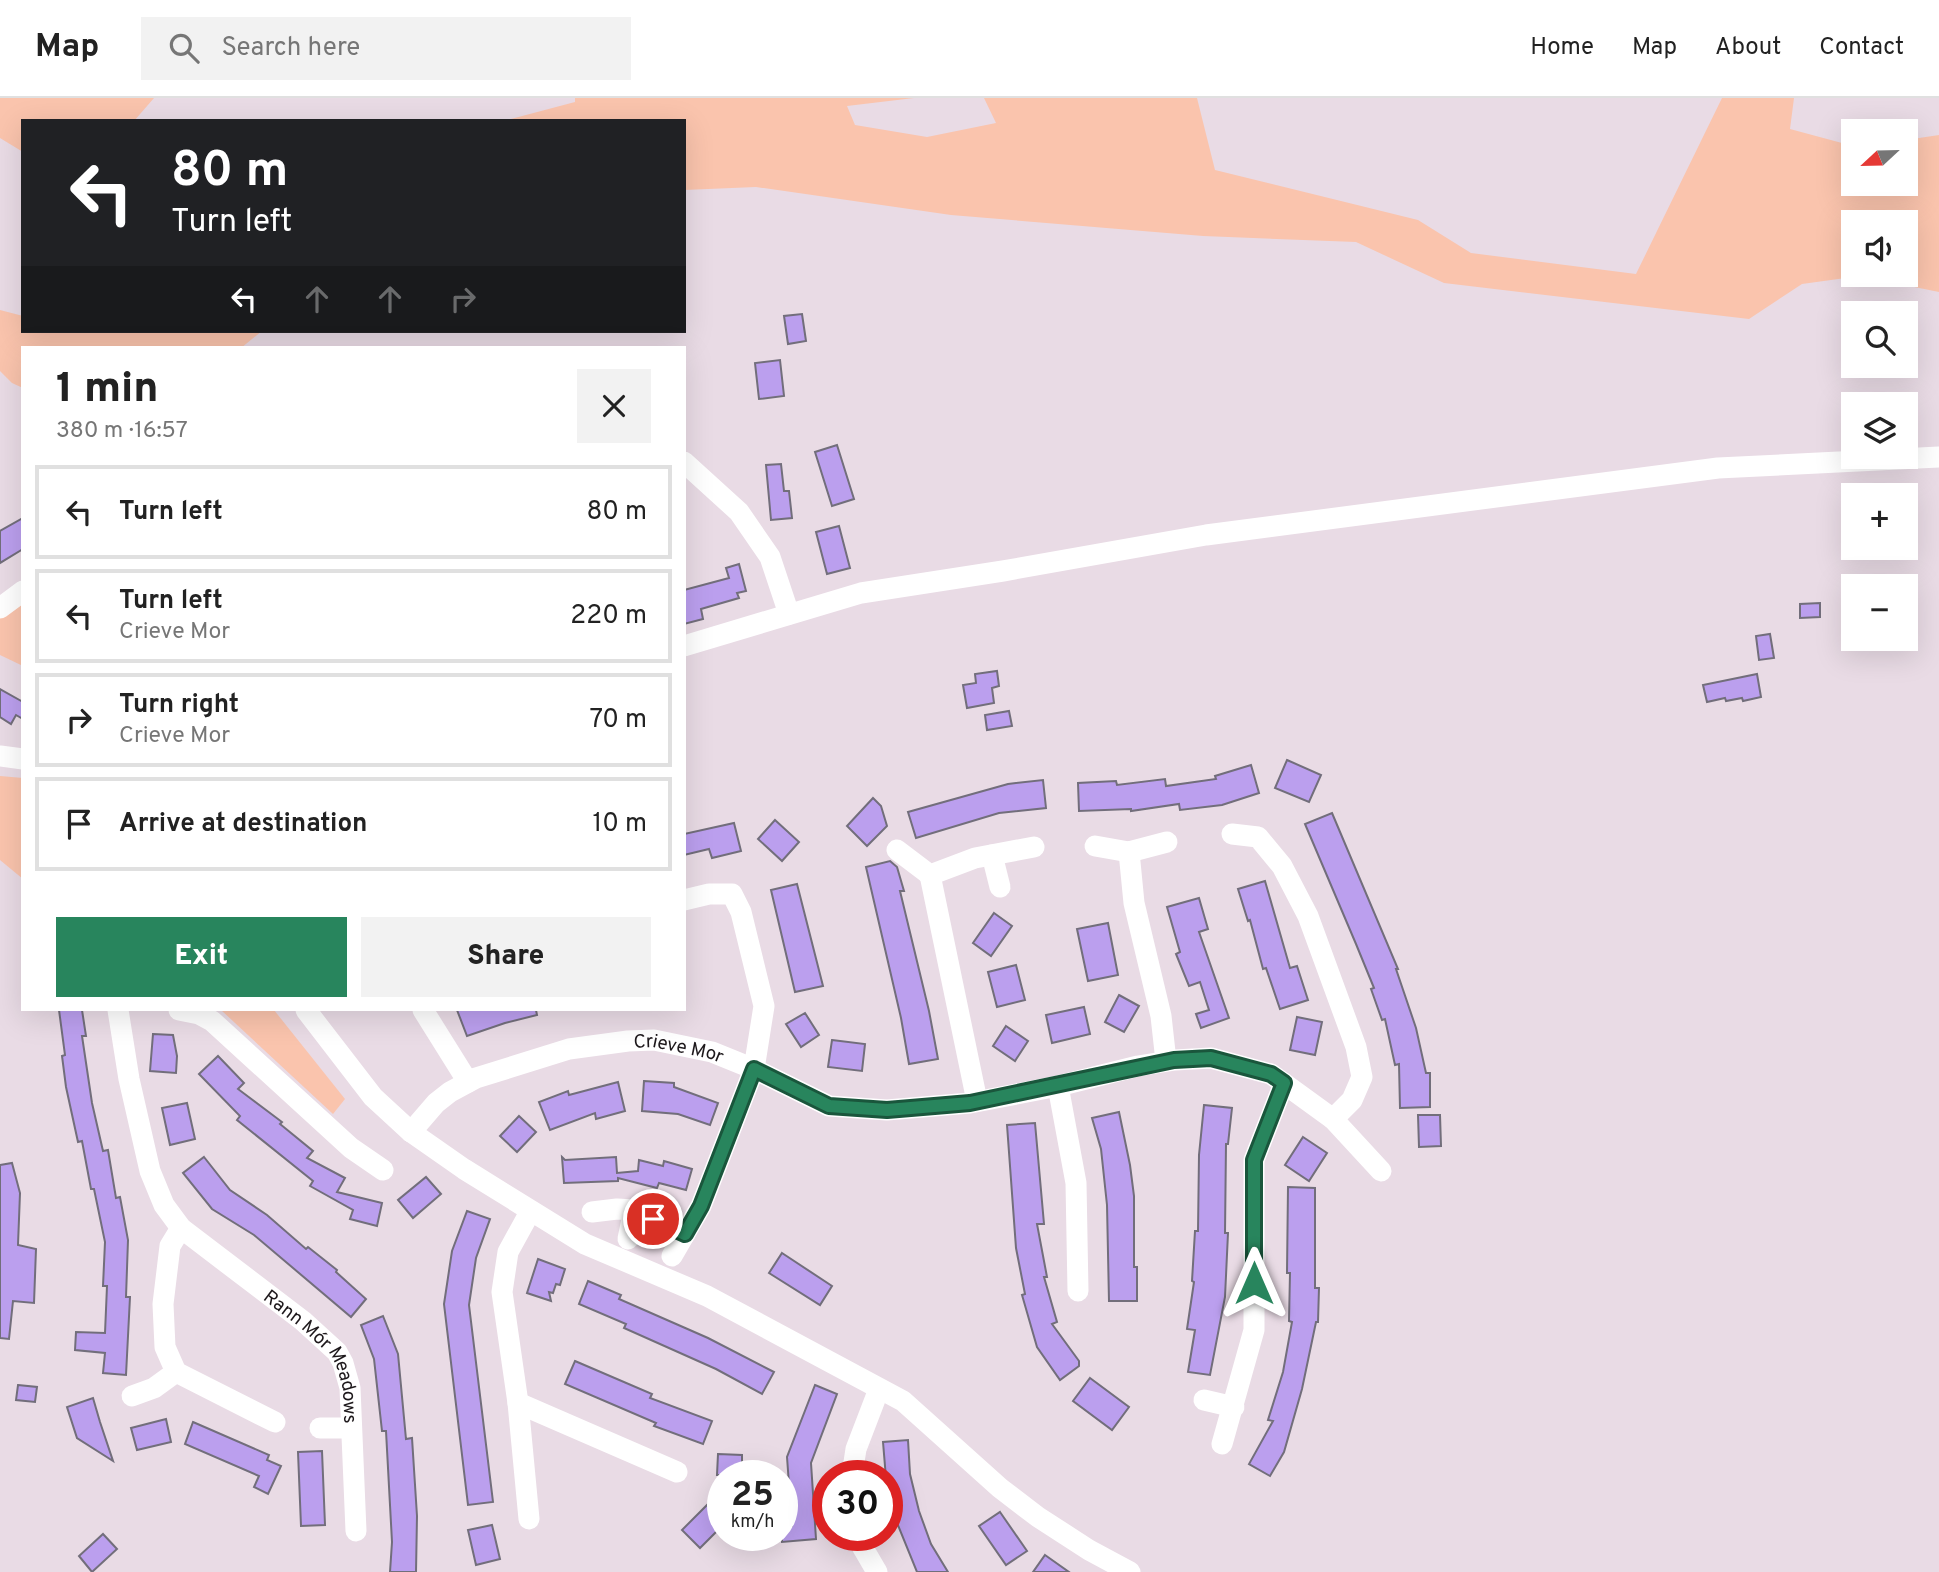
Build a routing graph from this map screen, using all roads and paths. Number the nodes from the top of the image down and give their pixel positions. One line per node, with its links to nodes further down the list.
1 (1939, 457): 5 (street)
2 (686, 464): 5 (street)
3 (21, 592): 4 (street)
4 (0, 608)
5 (789, 614): 6 (street)
6 (686, 645)
7 (0, 756): 8 (street)
8 (21, 759)
9 (1232, 834): 29 (street)
10 (1167, 842): 14 (street)
11 (1096, 846): 14 (street)
12 (1034, 847): 15 (street)
13 (897, 850): 16 (street)
14 (1129, 852): 23 (street)
15 (992, 855): 16 (street); 17 (street)
16 (930, 875): 28 (street)
17 (1000, 887)
18 (686, 900): 24 (street)
19 (118, 1011): 36 (street, Rann Mór Meadows)
20 (184, 1011): 31 (street)
21 (307, 1011): 30 (street)
22 (424, 1011): 25 (street)
23 (1167, 1061): 26 (street, Crieve Mor); 27 (street, Crieve Mor)
24 (754, 1069): 25 (street, Crieve Mor); 28 (street, Crieve Mor); 37 (street)
25 (468, 1082): 30 (street, Crieve Mor)
26 (1284, 1083): 29 (street, Crieve Mor); 46 (street)
27 (1058, 1086): 28 (street, Crieve Mor); 40 (street)
28 (977, 1101)
29 (1333, 1119): 32 (street, Crieve Mor)
30 (411, 1132): 34 (street)
31 (383, 1170)
32 (1381, 1171)
33 (634, 1210): 35 (street); 37 (street); 38 (street)
34 (530, 1212): 42 (street); 45 (street)
35 (592, 1212)
36 (181, 1228): 41 (street); 48 (street, Rann Mór Meadows)
37 (685, 1234): 39 (street)
38 (628, 1239)
39 (672, 1256)
40 (1078, 1291)
41 (176, 1372): 43 (street); 47 (street)
42 (879, 1389): 51 (street); 57 (street)
43 (132, 1396)
44 (1204, 1400): 46 (street)
45 (518, 1403): 52 (street); 53 (street)
46 (1234, 1407): 50 (street)
47 (275, 1422)
48 (351, 1428): 49 (street); 54 (street, Rann Mór Meadows)
49 (320, 1429)
50 (1222, 1444)
51 (854, 1460)
52 (677, 1472)
53 (529, 1520)
54 (356, 1531)
55 (865, 1551): 56 (street)
56 (877, 1572)
57 (1130, 1572)

